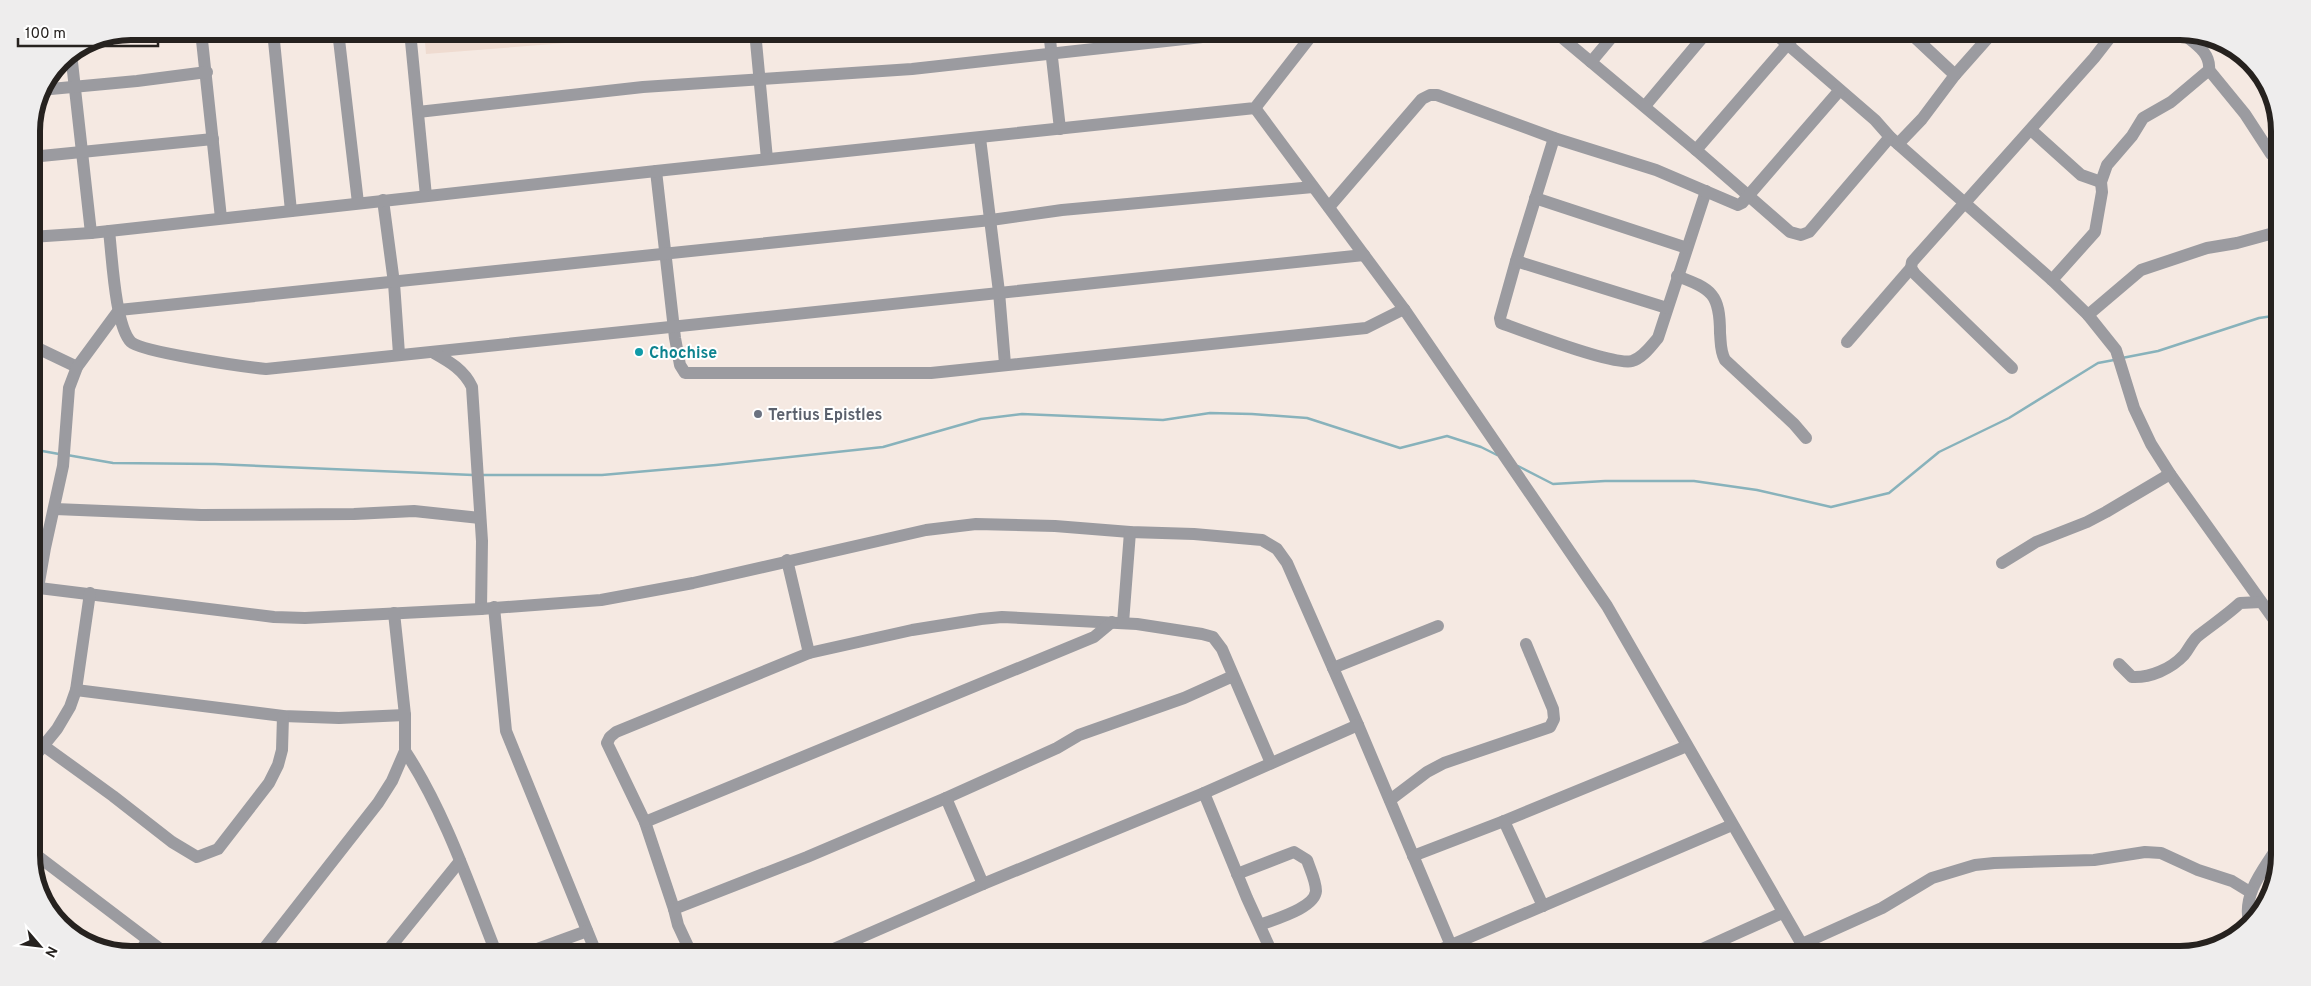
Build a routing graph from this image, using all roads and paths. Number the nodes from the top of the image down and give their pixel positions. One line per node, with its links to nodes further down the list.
1 (202, 40): 23 (street)
2 (274, 40): 54 (street)
3 (339, 40): 52 (street)
4 (411, 40): 31 (street)
5 (756, 40): 25 (street)
6 (1051, 40): 19 (street)
7 (1173, 40): 19 (street)
8 (1308, 40): 30 (street)
9 (1565, 40): 21 (street)
10 (1609, 40): 21 (street)
11 (1700, 40): 29 (street)
12 (1783, 40): 18 (street)
13 (1791, 40): 18 (street)
14 (1918, 40): 24 (street)
15 (1986, 40): 24 (street)
16 (2107, 40): 33 (street)
17 (2191, 41): 22 (street)
18 (1788, 44): 28 (street); 38 (street)
19 (1052, 53): 25 (street); 32 (street)
20 (73, 61): 26 (street)
21 (1591, 62): 29 (street)
22 (2209, 70): 40 (street); 44 (street)
23 (207, 72): 26 (street); 36 (street)
24 (1955, 75): 37 (street)
25 (760, 79): 31 (street); 42 (street)
26 (75, 86): 27 (street); 39 (street)
27 (50, 89)
28 (1839, 91): 37 (street); 47 (street)
29 (1644, 106): 38 (street)
30 (1255, 108): 32 (street); 45 (street)
31 (418, 112): 48 (street)
32 (1060, 129): 34 (street)
33 (2030, 130): 44 (street); 51 (street)
34 (980, 138): 42 (street); 56 (street)
35 (1554, 138): 46 (street); 49 (street); 53 (street)
36 (213, 139): 39 (street); 55 (street)
37 (1894, 140): 47 (street); 51 (street)
38 (1696, 150): 47 (street)
39 (84, 152): 41 (street); 59 (street)
40 (2271, 154)
41 (40, 156)
42 (767, 159): 43 (street)
43 (656, 171): 48 (street); 62 (street)
44 (2101, 182): 67 (street)
45 (1313, 187): 53 (street); 56 (street)
46 (1706, 191): 47 (street); 61 (street)
47 (1748, 195)
48 (426, 196): 50 (street)
49 (1536, 198): 61 (street); 64 (street)
50 (383, 200): 52 (street); 68 (street)
51 (1964, 202): 65 (street); 67 (street)
52 (358, 203): 54 (street)
53 (1329, 208): 63 (street)
54 (291, 211): 55 (street)
55 (221, 218): 57 (street)
56 (991, 220): 62 (street); 69 (street)
57 (109, 231): 59 (street); 72 (street)
58 (2271, 232): 73 (street)
59 (91, 233): 60 (street)
60 (40, 236)
61 (1687, 248): 66 (street)
62 (664, 254): 68 (street); 74 (street)
63 (1364, 255): 69 (street); 71 (street)
64 (1516, 261): 70 (street); 70 (street)
65 (1911, 268): 75 (street); 81 (street)
66 (1678, 276): 70 (street); 82 (street)
67 (2052, 280): 73 (street)
68 (394, 283): 72 (street); 78 (street)
69 (999, 292): 74 (street); 79 (street)
70 (1667, 308)
71 (1404, 309): 79 (street); 111 (street)
72 (118, 310): 78 (street); 80 (street)
73 (2088, 315): 83 (street)
74 (674, 328): 77 (street); 79 (street)
75 (1847, 342)
76 (40, 349): 80 (street)
77 (434, 353): 78 (street); 85 (street)
78 (399, 354)
79 (1005, 364)
80 (77, 367): 84 (street)
81 (2012, 368)
82 (1806, 438)
83 (2170, 474): 88 (street); 90 (street)
84 (55, 509): 85 (street); 89 (street)
85 (480, 518): 96 (street)
86 (1130, 532): 87 (street); 99 (street); 104 (street)
87 (787, 560): 95 (street); 102 (street)
88 (2002, 563)
89 (40, 568)
90 (2246, 579): 93 (street); 94 (street)
91 (40, 588): 92 (street)
92 (90, 593): 97 (street); 106 (street)
93 (2240, 602): 94 (street); 103 (street)
94 (2261, 602): 98 (street)
95 (494, 608): 96 (street); 133 (street)
96 (481, 609): 97 (street)
97 (394, 613): 107 (street)
98 (2271, 616)
99 (1117, 622): 102 (street); 105 (street); 119 (street)
100 (1438, 626): 104 (street)
101 (1526, 644): 117 (street)
102 (809, 653): 119 (street)
103 (2119, 664)
104 (1333, 668): 109 (street)
105 (1233, 676): 114 (street); 116 (street)
106 (76, 690): 108 (street); 110 (street)
107 (405, 715): 108 (street); 113 (street)
108 (283, 716): 110 (street)
109 (1358, 725): 114 (street); 117 (street)
110 (44, 746): 112 (street)
111 (1687, 746): 118 (street); 120 (street)
112 (40, 751)
113 (405, 751): 124 (street); 137 (street)
114 (1271, 763): 115 (street)
115 (1204, 794): 125 (street); 126 (street)
116 (946, 798): 126 (street); 129 (street)
117 (1390, 800): 121 (street)
118 (1504, 821): 121 (street); 128 (street)
119 (645, 822): 129 (street)
120 (1732, 825): 128 (street); 130 (street)
121 (1413, 856): 145 (street)
122 (40, 857): 134 (street)
123 (2271, 858): 127 (street)
124 (460, 861): 138 (street); 139 (street)
125 (1237, 874): 132 (street); 132 (street)
126 (983, 884): 143 (street)
127 (2250, 892): 131 (street); 149 (street)
128 (1544, 906): 146 (street)
129 (674, 909): 142 (street)
130 (1782, 913): 147 (street); 148 (street)
131 (2247, 917)
132 (1260, 925): 144 (street)
133 (587, 931): 140 (street); 141 (street)
134 (148, 940): 135 (street); 136 (street)
135 (144, 946)
136 (156, 946)
137 (266, 946)
138 (391, 946)
139 (493, 946)
140 (546, 946)
141 (593, 946)
142 (688, 946)
143 (841, 946)
144 (1269, 946)
145 (1451, 946)
146 (1461, 946)
147 (1709, 946)
148 (1803, 946)
149 (1811, 946)

